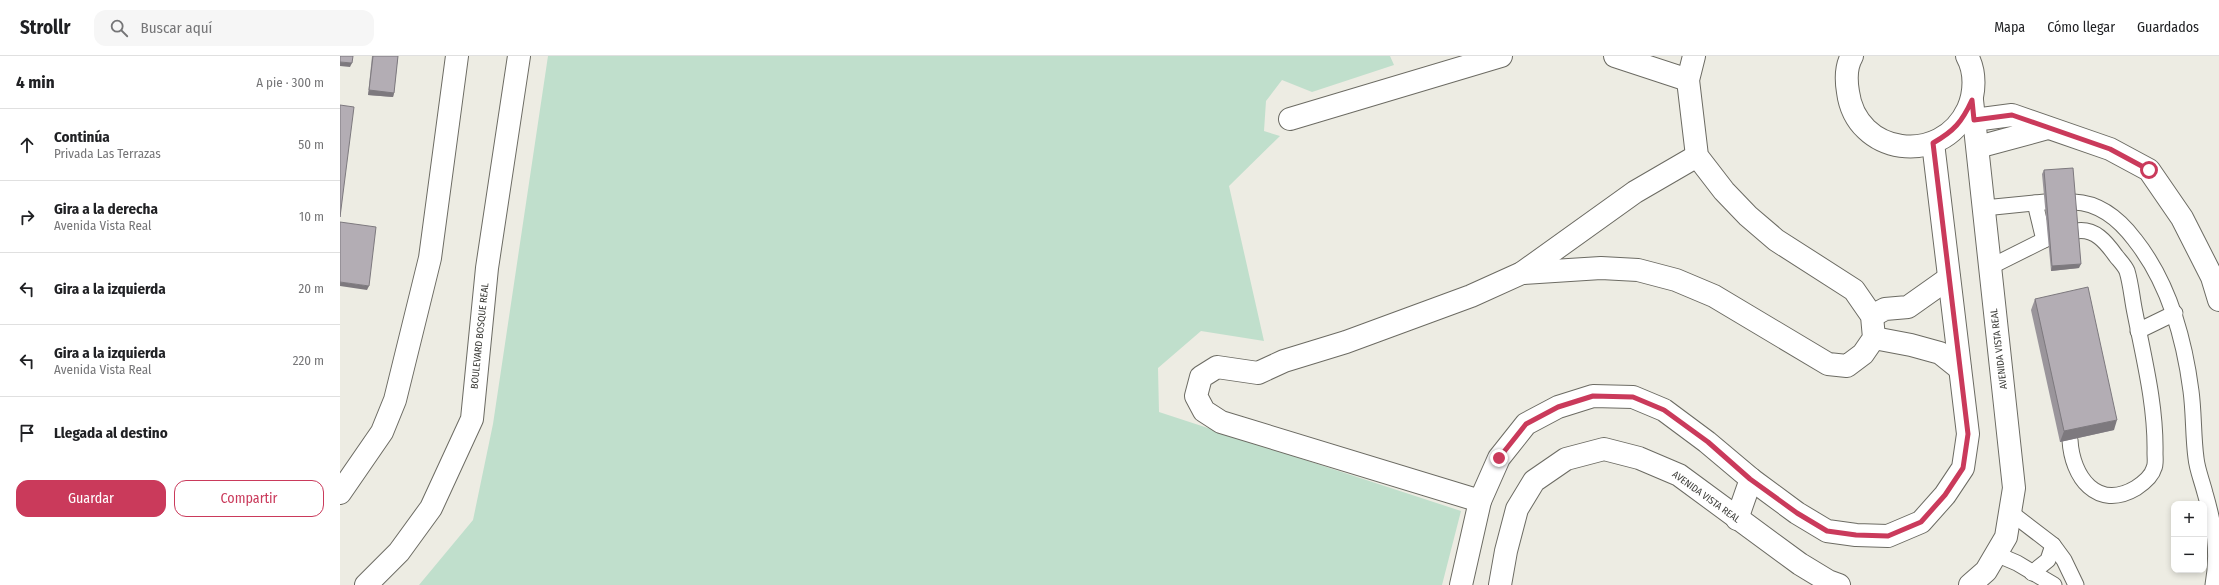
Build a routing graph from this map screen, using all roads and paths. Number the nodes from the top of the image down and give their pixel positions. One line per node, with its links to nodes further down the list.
1 (457, 56): 31 (street)
2 (519, 56): 38 (street, BOULEVARD BOSQUE REAL)
3 (1501, 56): 10 (street)
4 (1616, 56): 8 (street)
5 (1694, 56): 8 (street)
6 (1852, 56): 12 (street)
7 (1968, 56): 9 (street)
8 (1688, 80): 14 (street)
9 (1973, 110): 11 (street); 12 (street); 13 (street, AVENIDA VISTA REAL)
10 (1290, 119)
11 (2048, 128): 13 (street); 23 (street)
12 (1933, 143): 22 (street)
13 (1978, 147): 16 (street, AVENIDA VISTA REAL)
14 (1697, 156): 21 (street); 25 (street)
15 (2074, 202): 18 (lane)
16 (1984, 208): 19 (street, AVENIDA VISTA REAL); 19 (lane)
17 (2076, 231): 20 (lane)
18 (2150, 258): 20 (lane); 24 (lane)
19 (1990, 267): 33 (street, AVENIDA VISTA REAL)
20 (2126, 270): 26 (lane)
21 (1522, 273): 27 (street); 32 (street)
22 (1949, 278): 25 (street); 28 (street)
23 (2219, 300)
24 (2175, 313): 26 (lane); 45 (lane)
25 (1872, 316): 27 (street)
26 (2138, 330): 29 (lane)
27 (1874, 338): 28 (street)
28 (1960, 369): 30 (street)
29 (2070, 440)
30 (1750, 479): 32 (street); 34 (street)
31 (340, 493)
32 (1480, 501): 39 (street)
33 (2010, 512): 35 (lane); 36 (street, AVENIDA VISTA REAL)
34 (1737, 519): 40 (street, AVENIDA VISTA REAL); 41 (street, AVENIDA VISTA REAL)
35 (2053, 545): 37 (lane); 44 (lane)
36 (1996, 554): 37 (lane); 42 (street, AVENIDA VISTA REAL)
37 (2032, 573): 43 (lane)
38 (366, 585)
39 (1461, 585)
40 (1500, 585)
41 (1839, 585)
42 (1970, 585)
43 (2054, 585)
44 (2076, 585)
45 (2213, 585)

